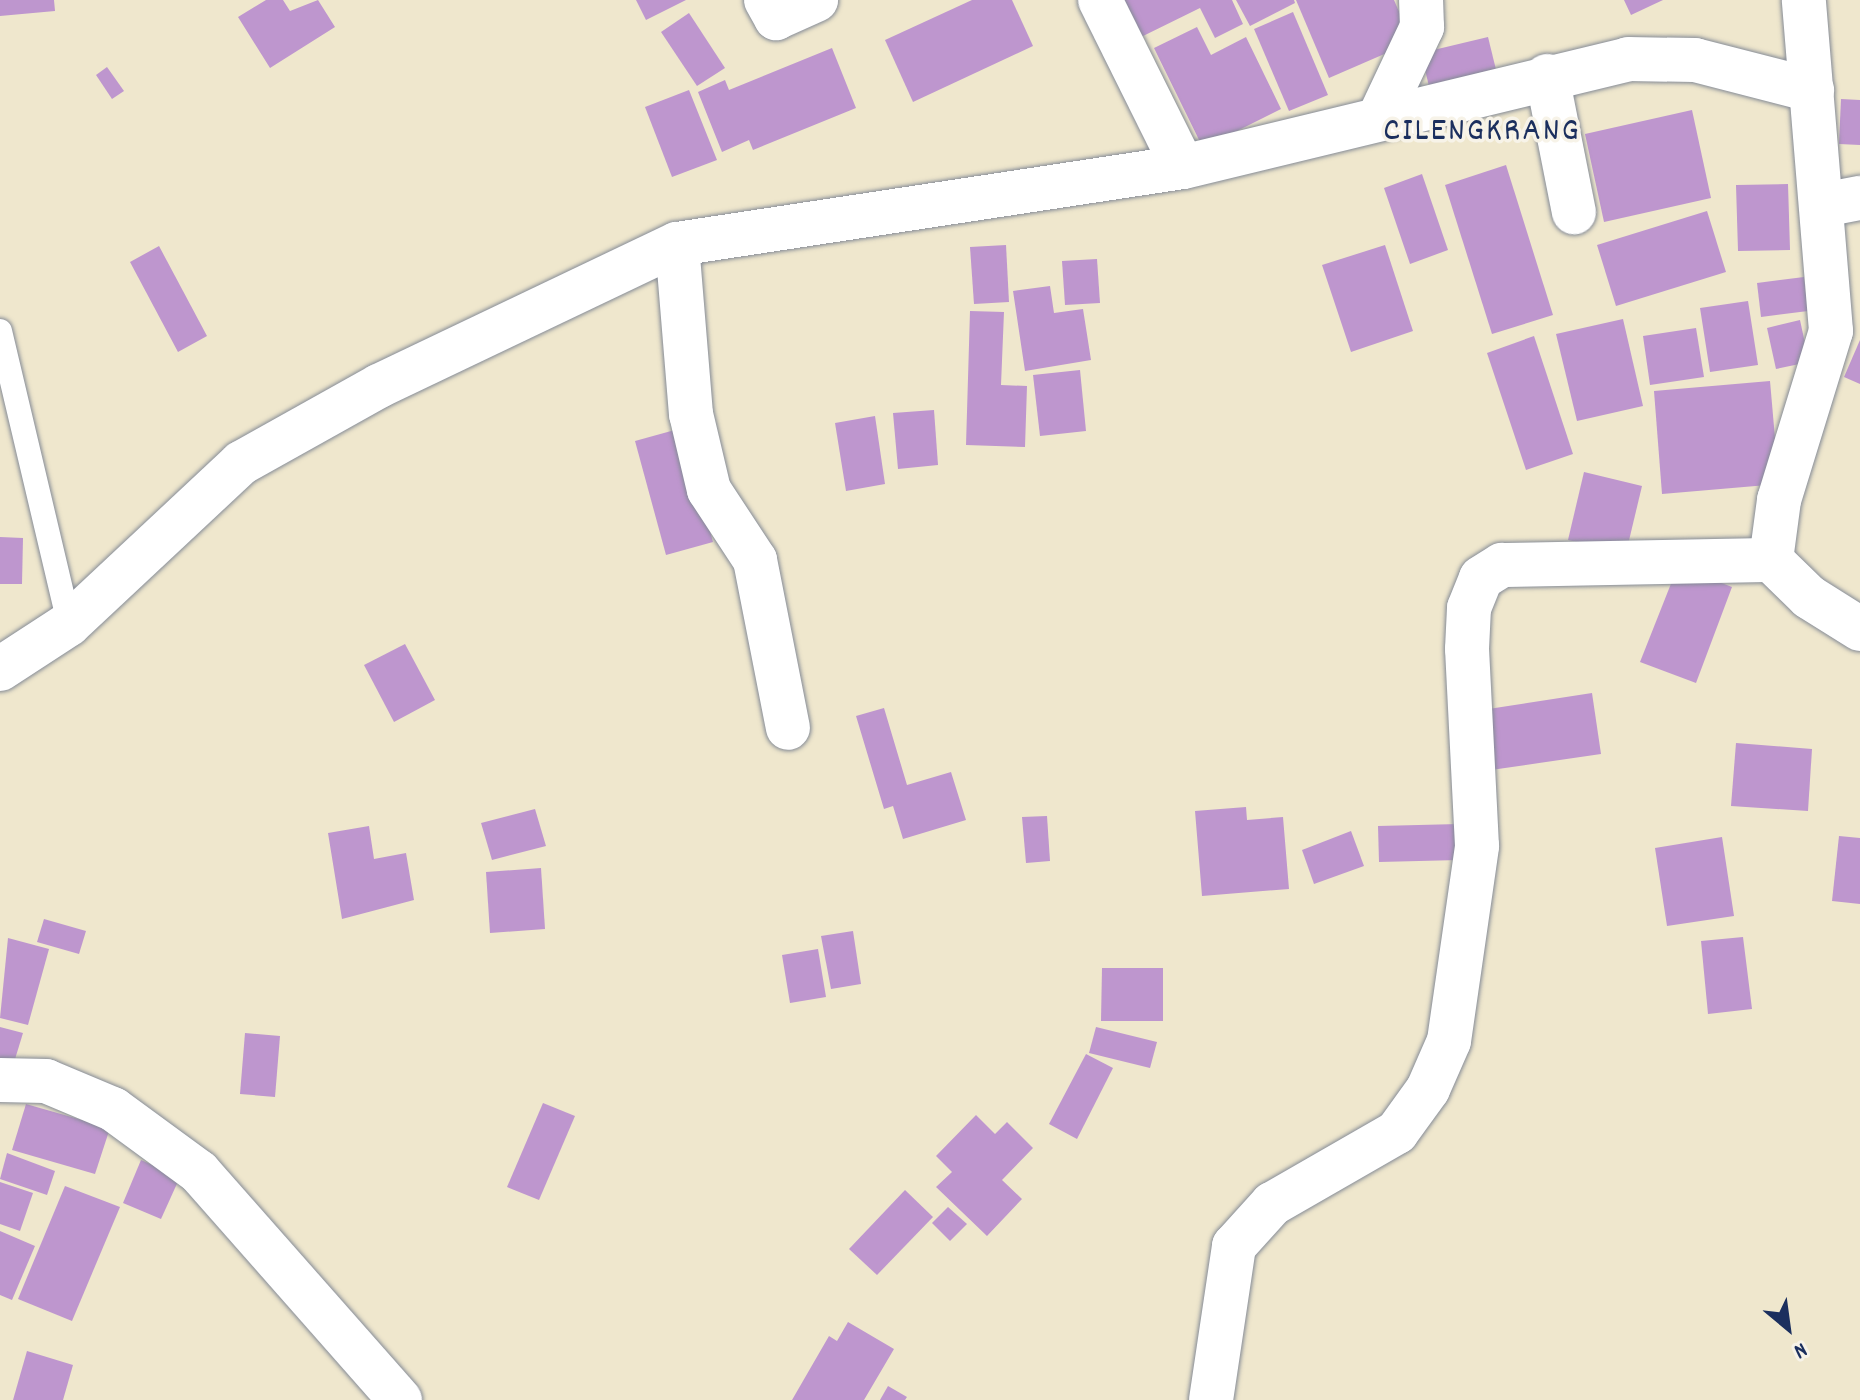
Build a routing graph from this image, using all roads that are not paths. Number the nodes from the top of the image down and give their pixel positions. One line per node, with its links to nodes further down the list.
1 (766, 0): 2 (street)
2 (816, 0)
3 (1100, 0): 9 (street)
4 (1421, 0): 8 (street)
5 (1804, 0): 7 (street)
6 (1547, 76): 7 (street); 8 (street); 11 (street)
7 (1812, 90): 10 (street)
8 (1379, 118): 9 (street)
9 (1183, 167): 12 (street)
10 (1841, 202): 14 (street)
11 (1574, 212)
12 (677, 244): 15 (street); 18 (street)
13 (0, 331): 15 (lane)
14 (1771, 560): 16 (street); 21 (street)
15 (69, 624): 17 (street)
16 (1860, 629)
17 (0, 669)
18 (788, 728)
19 (0, 1080): 20 (street)
20 (400, 1400)
21 (1211, 1400)

